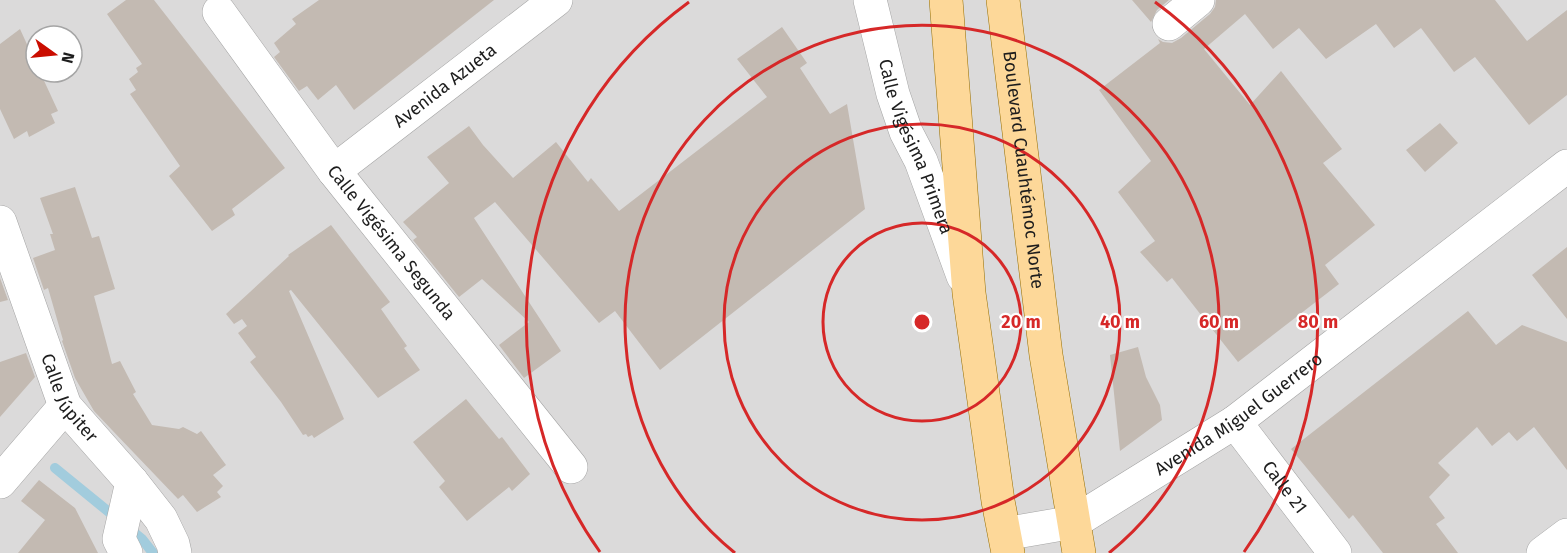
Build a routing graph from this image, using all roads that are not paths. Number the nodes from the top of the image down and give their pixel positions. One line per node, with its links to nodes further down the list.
1 (556, 0): 9 (street, Avenida Azueta)
2 (870, 0): 11 (street, Calle Vigésima Primera)
3 (946, 0): 11 (main road)
4 (1003, 0): 18 (main road, Boulevard Cuauhtémoc Norte)
5 (1198, 0): 7 (street)
6 (219, 12): 9 (street, Calle Vigésima Segunda)
7 (1169, 24)
8 (1567, 166): 13 (street, Avenida Miguel Guerrero)
9 (334, 171): 14 (street, Calle Vigésima Segunda)
10 (0, 222): 12 (street, Calle Júpiter)
11 (969, 292): 19 (main road)
12 (65, 406): 15 (street); 16 (street, Calle Júpiter)
13 (1235, 422): 18 (street, Avenida Miguel Guerrero); 22 (street, Calle 21)
14 (571, 467)
15 (0, 482)
16 (129, 493): 20 (street); 21 (street, Calle Júpiter)
17 (1567, 535): 23 (street)
18 (1076, 538): 19 (street, Avenida Miguel Guerrero)
19 (1006, 544)
20 (123, 546)
21 (175, 553)
22 (1335, 553)
23 (1543, 553)

